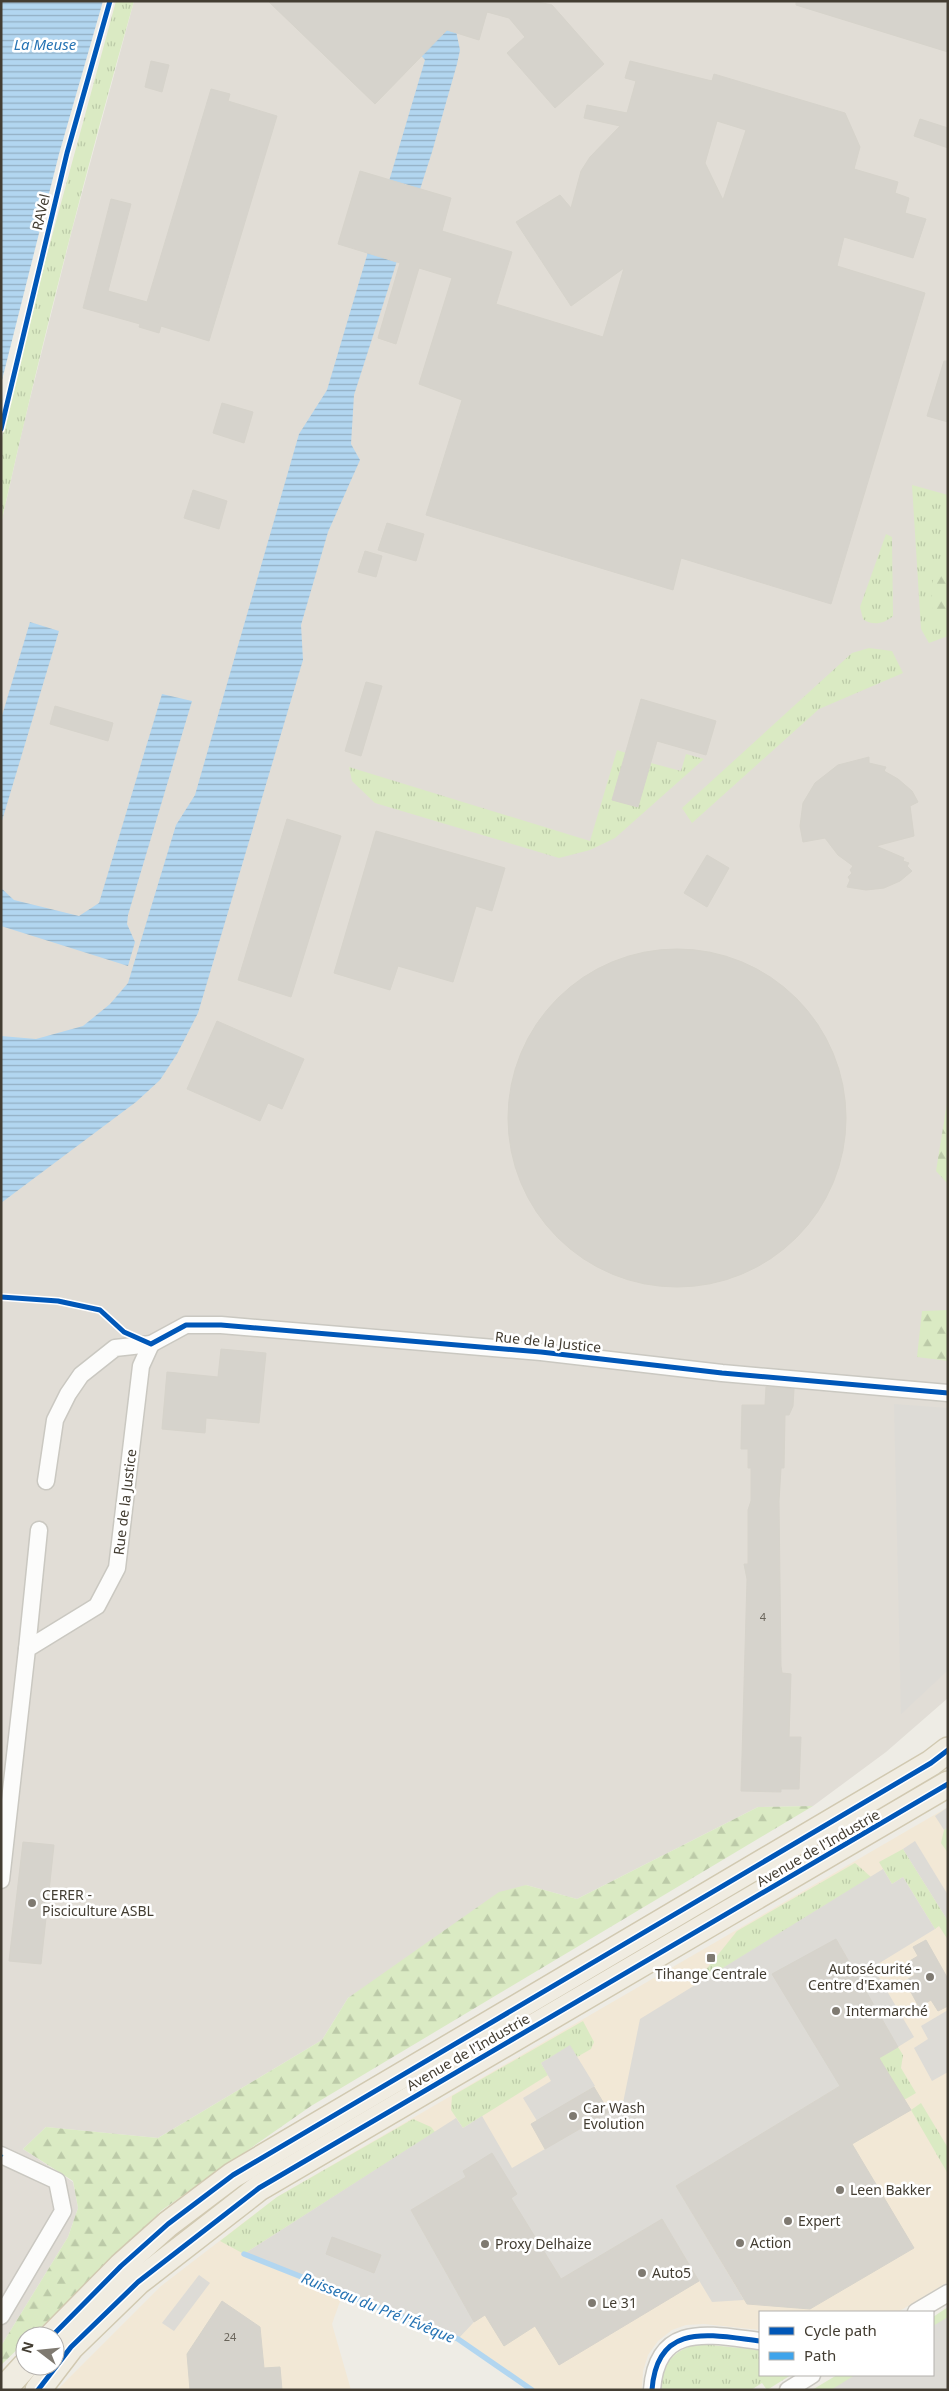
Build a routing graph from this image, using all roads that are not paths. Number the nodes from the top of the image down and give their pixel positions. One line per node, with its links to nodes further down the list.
1 (151, 1344): 2 (street, Rue de la Justice); 3 (street, Rue de la Justice); 5 (street, Rue de la Justice)
2 (948, 1393)
3 (46, 1481)
4 (39, 1530): 5 (street)
5 (27, 1649): 8 (street)
6 (948, 1750): 13 (main road, Avenue de l'Industrie)
7 (948, 1784): 18 (main road, Avenue de l'Industrie)
8 (1, 1880)
9 (1, 2155): 12 (street)
10 (948, 2293): 11 (street)
11 (918, 2311)
12 (1, 2316)
13 (62, 2326)
14 (759, 2341): 19 (street)
15 (16, 2376): 17 (main road)
16 (810, 2376): 20 (street)
17 (3, 2390)
18 (38, 2390)
19 (652, 2390)
20 (788, 2390)

